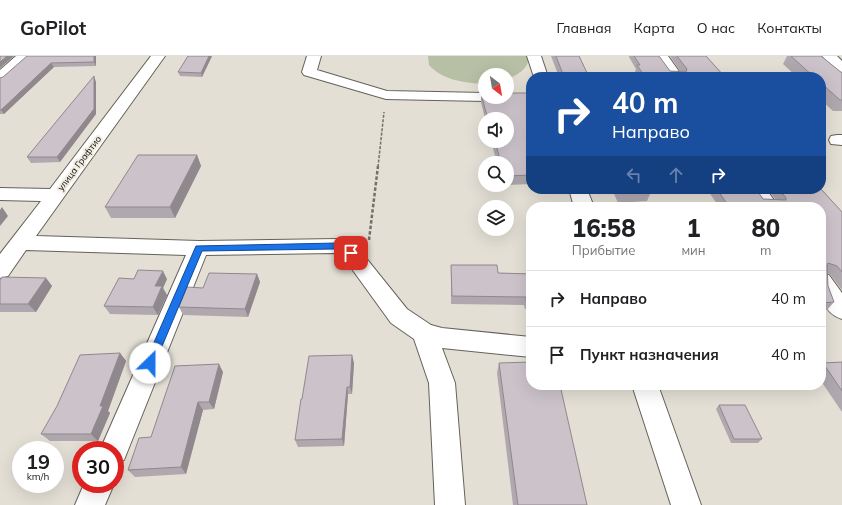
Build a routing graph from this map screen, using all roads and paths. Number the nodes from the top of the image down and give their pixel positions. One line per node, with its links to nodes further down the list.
1 (24, 56): 10 (street)
2 (158, 56): 14 (street, улица Графтио)
3 (314, 56): 11 (street)
4 (534, 56): 8 (street)
5 (661, 56): 9 (street)
6 (829, 56): 7 (street)
7 (842, 68)
8 (539, 72)
9 (672, 72)
10 (0, 77)
11 (386, 95): 12 (street); 18 (path)
12 (478, 96)
13 (0, 194): 14 (street)
14 (55, 195): 15 (street, улица Графтио)
15 (19, 243): 16 (street); 17 (street, улица Графтио)
16 (199, 248): 18 (street); 24 (street)
17 (0, 270)
18 (367, 274): 21 (street)
19 (826, 288): 20 (street)
20 (842, 310)
21 (424, 333): 22 (street); 27 (street)
22 (526, 346)
23 (646, 390): 28 (street)
24 (118, 441)
25 (95, 493): 26 (street)
26 (90, 505)
27 (450, 505)
28 (686, 505)

